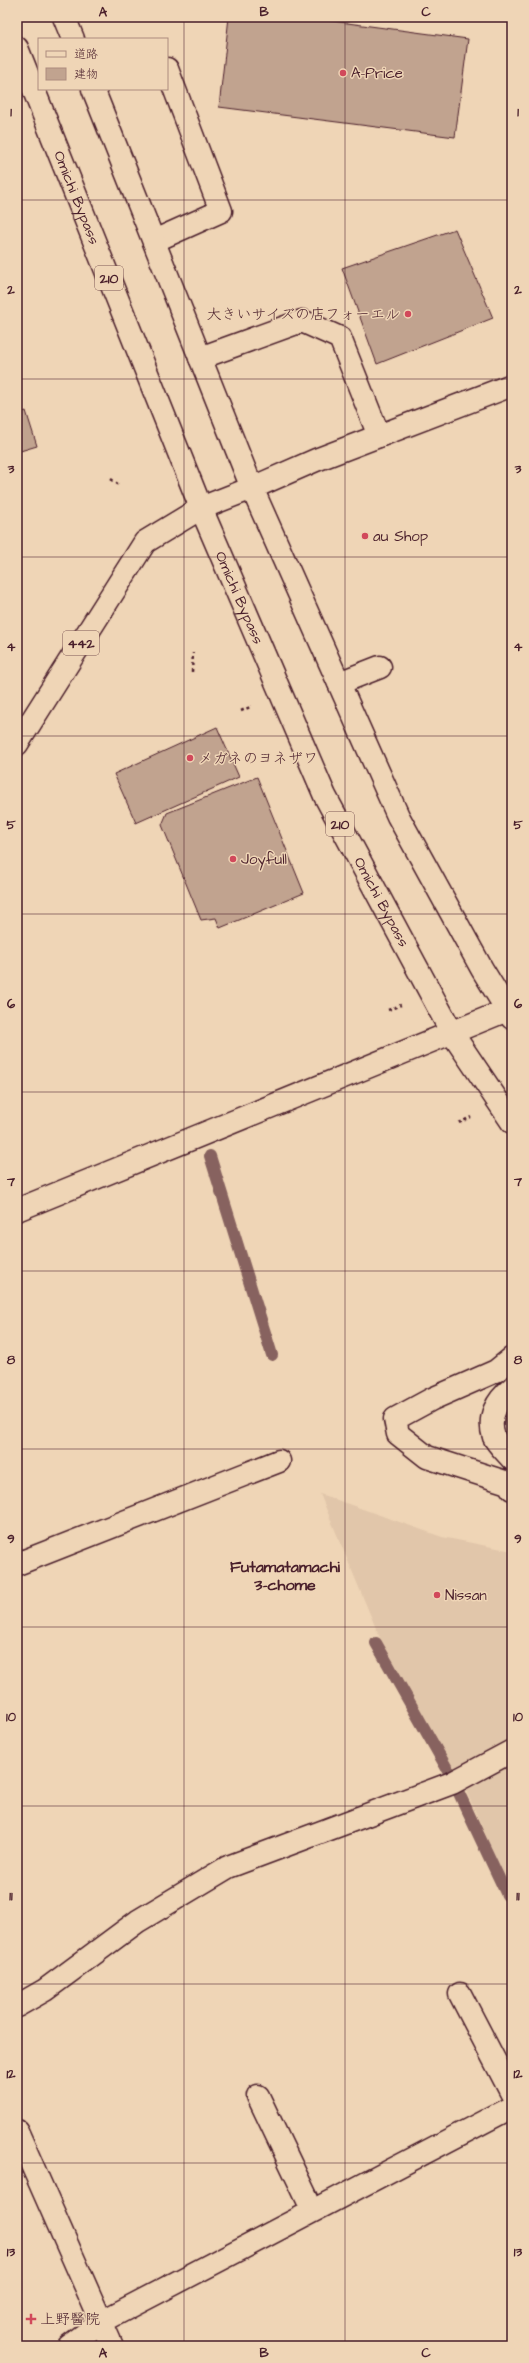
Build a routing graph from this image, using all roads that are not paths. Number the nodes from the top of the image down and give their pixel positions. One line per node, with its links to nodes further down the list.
1 (64, 17): 2 (main road)
2 (73, 38)
3 (17, 48): 11 (main road, Omichi Bypass / 210)
4 (168, 72): 6 (main road)
5 (94, 90): 6 (main road)
6 (154, 241): 7 (main road)
7 (200, 358): 9 (main road); 10 (main road)
8 (512, 385): 9 (main road)
9 (379, 436): 10 (main road)
10 (252, 488): 11 (main road, 442); 13 (main road)
11 (201, 508): 14 (main road, 442); 16 (main road, Omichi Bypass / 210)
12 (380, 666): 13 (main road)
13 (339, 684): 15 (main road)
14 (17, 744)
15 (510, 1012): 16 (main road)
16 (452, 1033): 17 (main road, Omichi Bypass / 210); 18 (main road)
17 (512, 1122)
18 (17, 1210)
19 (512, 1358): 23 (main road)
20 (512, 1388): 21 (main road)
21 (512, 1459)
22 (279, 1461): 24 (main road)
23 (512, 1488)
24 (17, 1564)
25 (512, 1751): 27 (main road)
26 (460, 1994): 28 (main road)
27 (17, 2006)
28 (512, 2094)
29 (258, 2096): 32 (main road)
30 (512, 2107): 32 (main road)
31 (17, 2131): 33 (main road)
32 (313, 2211): 33 (main road)
33 (102, 2322): 34 (main road); 35 (main road)
34 (68, 2346)
35 (112, 2346)

